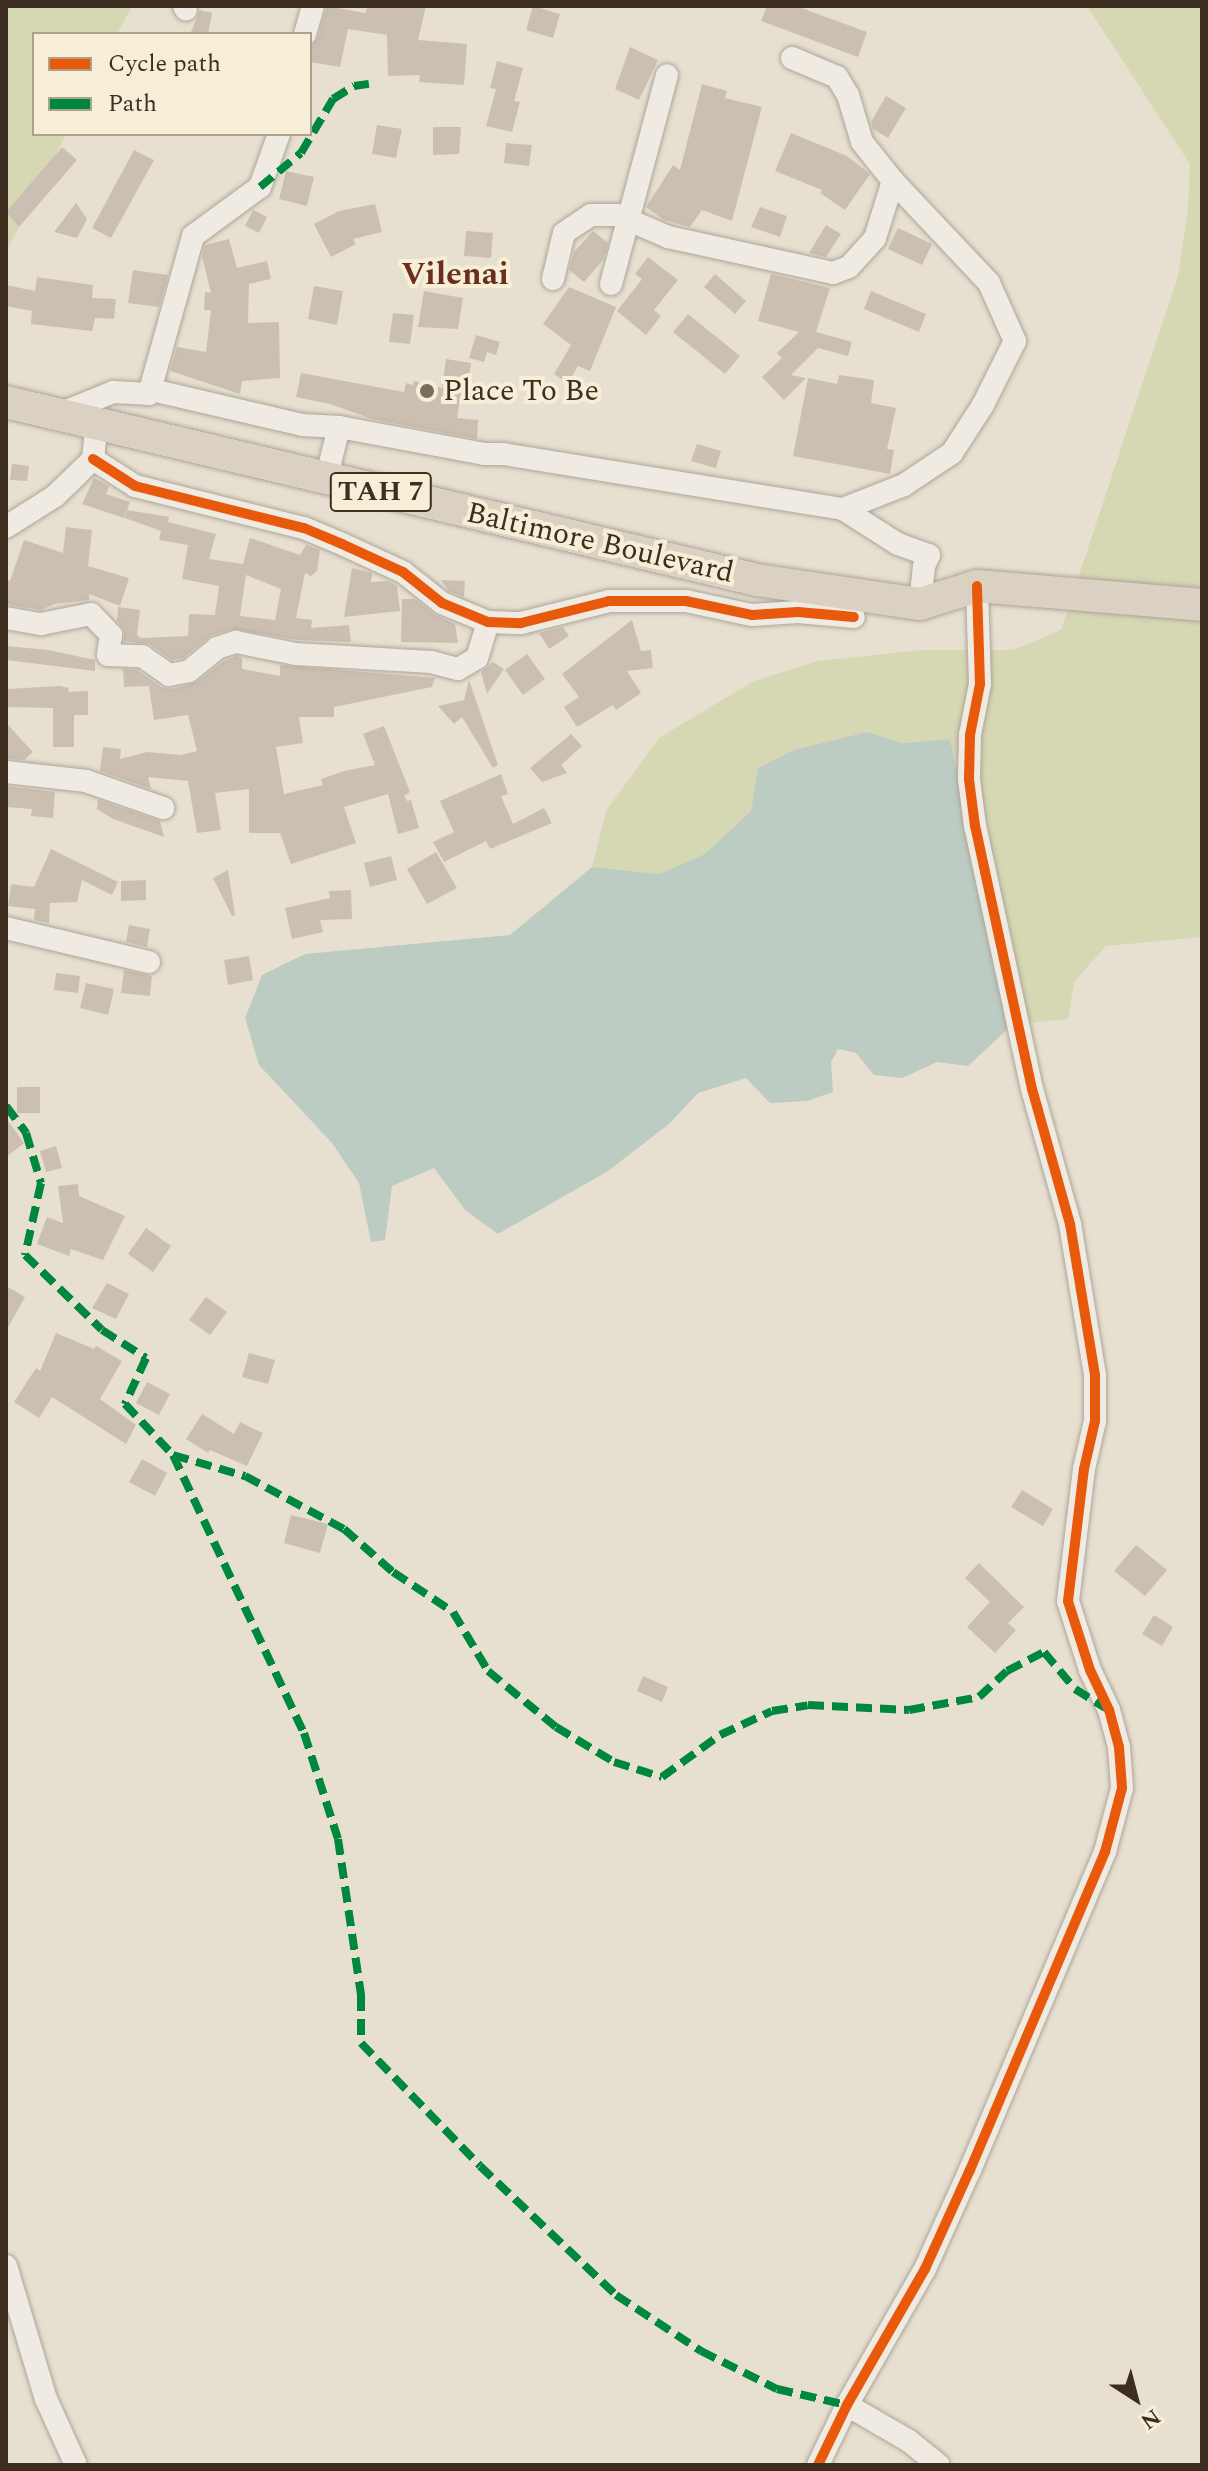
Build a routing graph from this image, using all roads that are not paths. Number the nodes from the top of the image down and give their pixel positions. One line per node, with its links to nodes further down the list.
1 (313, 6): 2 (street)
2 (306, 32)
3 (792, 58): 6 (street)
4 (667, 75): 7 (street)
5 (278, 136): 10 (street)
6 (893, 181): 7 (street); 17 (street)
7 (627, 222): 8 (street); 9 (street)
8 (553, 279)
9 (611, 284)
10 (149, 394): 12 (street); 14 (street)
11 (6, 402): 12 (highway, Baltimore Boulevard / TAH 7)
12 (57, 415): 13 (highway, Baltimore Boulevard / TAH 7)
13 (97, 421): 15 (street); 16 (highway, Baltimore Boulevard / TAH 7)
14 (339, 427): 16 (street); 17 (street)
15 (93, 459): 18 (street); 24 (street)
16 (326, 479): 20 (highway, Baltimore Boulevard / TAH 7)
17 (843, 509): 20 (street)
18 (6, 527)
19 (977, 586): 20 (highway, Baltimore Boulevard / TAH 7); 21 (highway, Baltimore Boulevard / TAH 7); 30 (street)
20 (920, 604)
21 (1202, 605)
22 (854, 617): 24 (street)
23 (6, 618): 24 (street)
24 (488, 622)
25 (6, 772): 26 (street)
26 (163, 808)
27 (6, 928): 28 (street)
28 (149, 962)
29 (6, 2266): 31 (street)
30 (847, 2405): 32 (street); 33 (street)
31 (76, 2465)
32 (818, 2465)
33 (939, 2465)

